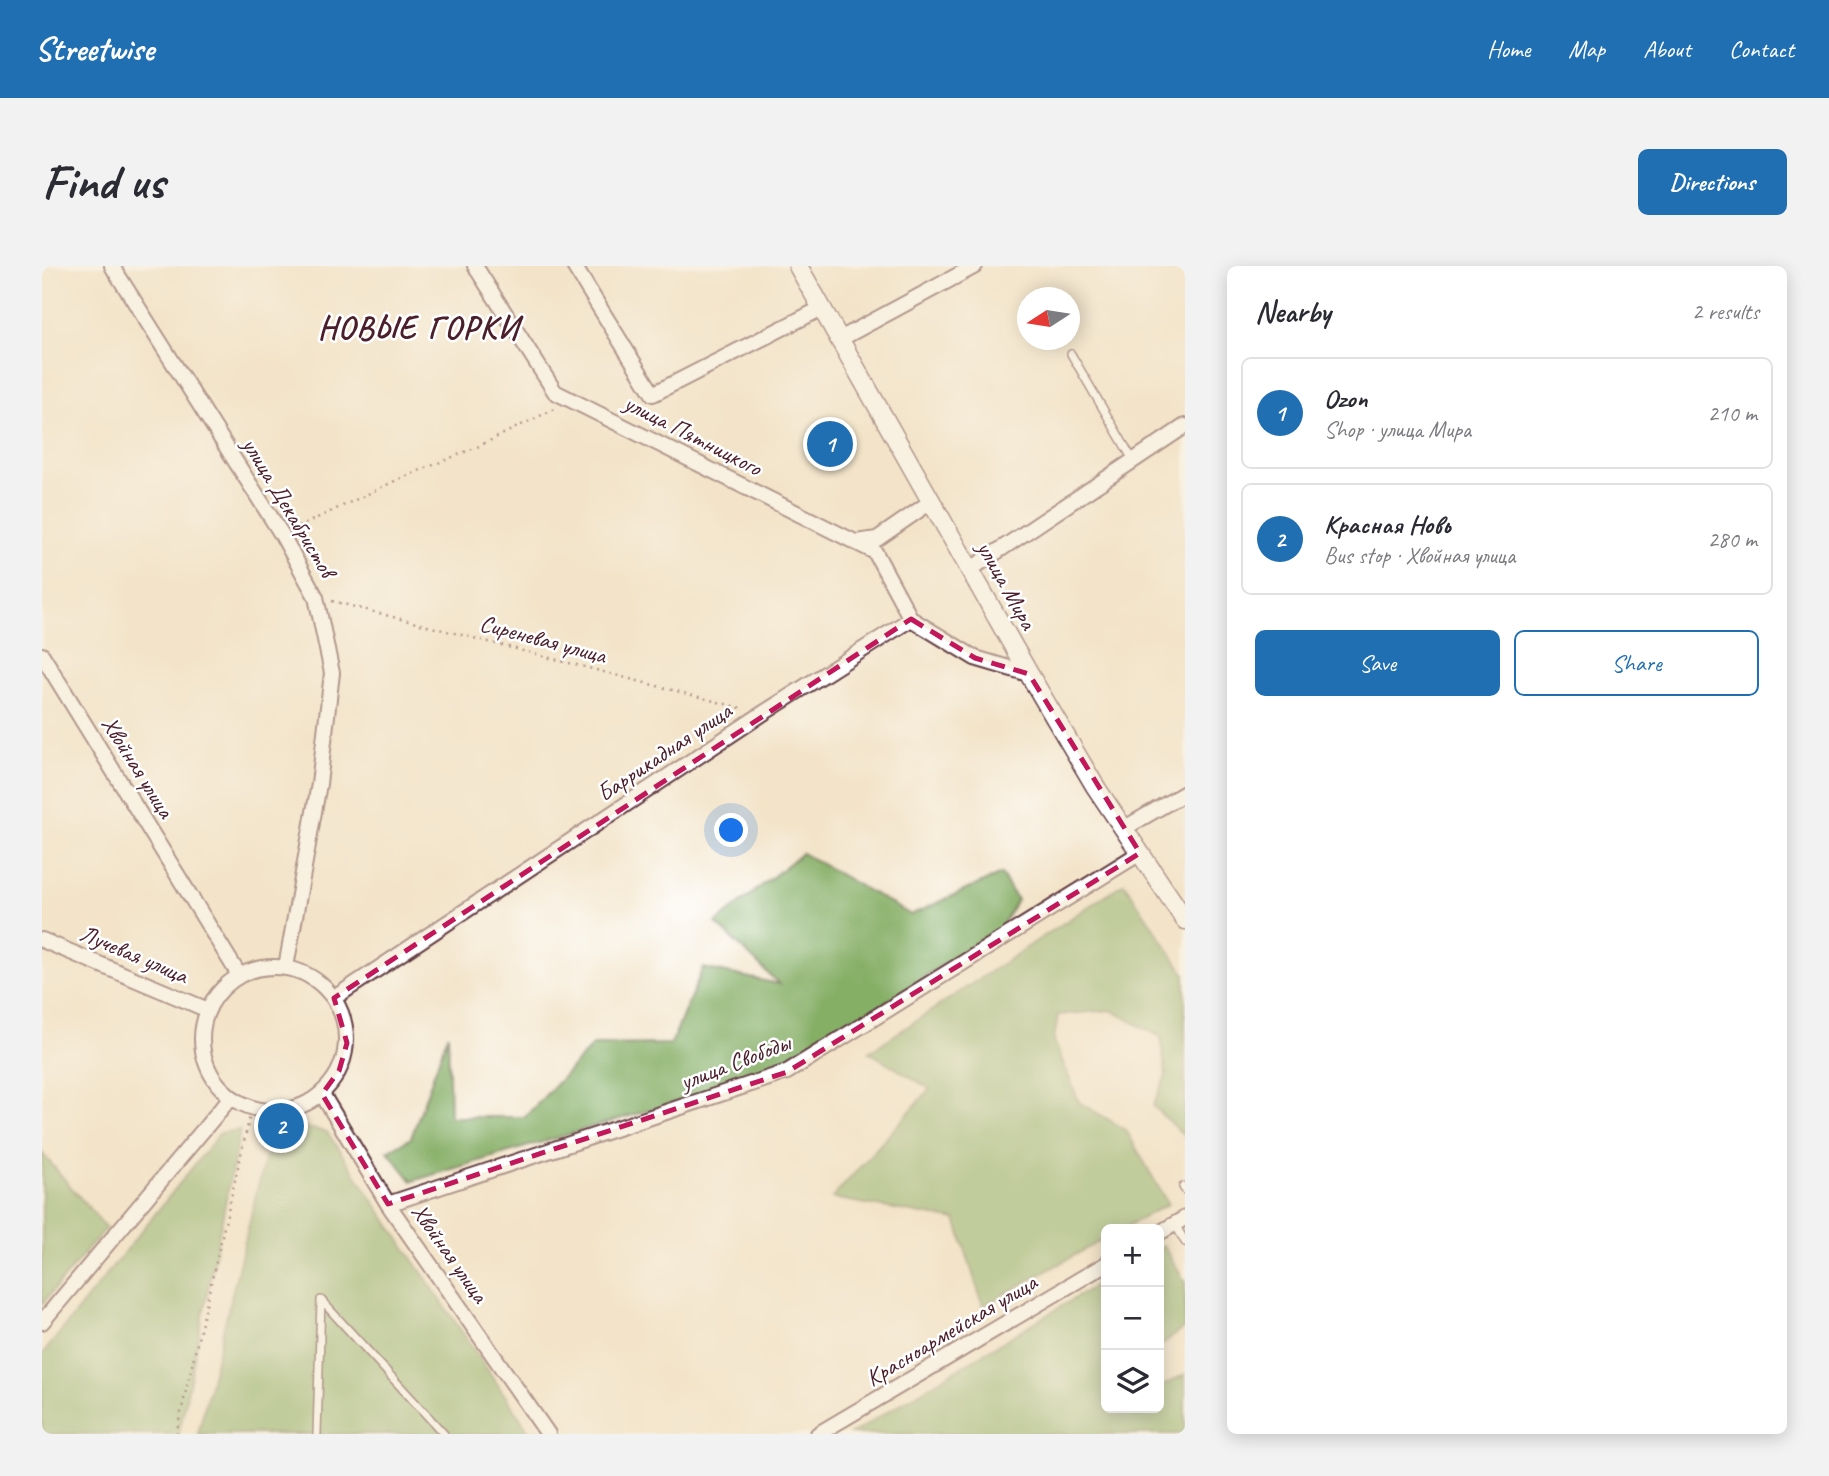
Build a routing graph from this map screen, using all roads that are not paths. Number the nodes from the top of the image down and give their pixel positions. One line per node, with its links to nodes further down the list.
1 (112, 266): 22 (street, улица Декабристов)
2 (475, 266): 12 (street, улица Пятницкого)
3 (574, 266): 6 (street)
4 (798, 266): 6 (street, улица Мира)
5 (975, 266): 7 (street)
6 (822, 308): 7 (street, улица Мира)
7 (840, 339): 11 (street, улица Мира)
8 (1070, 355): 10 (lane)
9 (1185, 426): 10 (street)
10 (1133, 460): 13 (street)
11 (932, 501): 12 (street); 13 (street, улица Мира)
12 (856, 542): 14 (street, улица Пятницкого)
13 (971, 569): 16 (street, улица Мира)
14 (911, 619): 16 (street); 24 (street, Баррикадная улица)
15 (42, 655): 23 (street, Хвойная улица)
16 (1029, 674): 18 (street, улица Мира)
17 (1185, 793): 18 (street)
18 (1124, 829): 19 (street, улица Мира)
19 (1140, 853): 20 (street, улица Мира); 28 (street, улица Свободы)
20 (1185, 920)
21 (42, 940): 25 (street, Лучевая улица)
22 (286, 967): 23 (street); 24 (street)
23 (239, 975): 25 (street)
24 (334, 998): 26 (street)
25 (208, 1010): 27 (street)
26 (322, 1094): 27 (street); 28 (street, Хвойная улица)
27 (231, 1097): 33 (street)
28 (388, 1204): 36 (street, Хвойная улица)
29 (1180, 1221): 30 (street); 31 (lane)
30 (1164, 1230)
31 (1185, 1242)
32 (1101, 1267): 37 (street, Красноармейская улица)
33 (42, 1322)
34 (317, 1434): 35 (lane)
35 (444, 1434)
36 (548, 1434)
37 (818, 1434)

